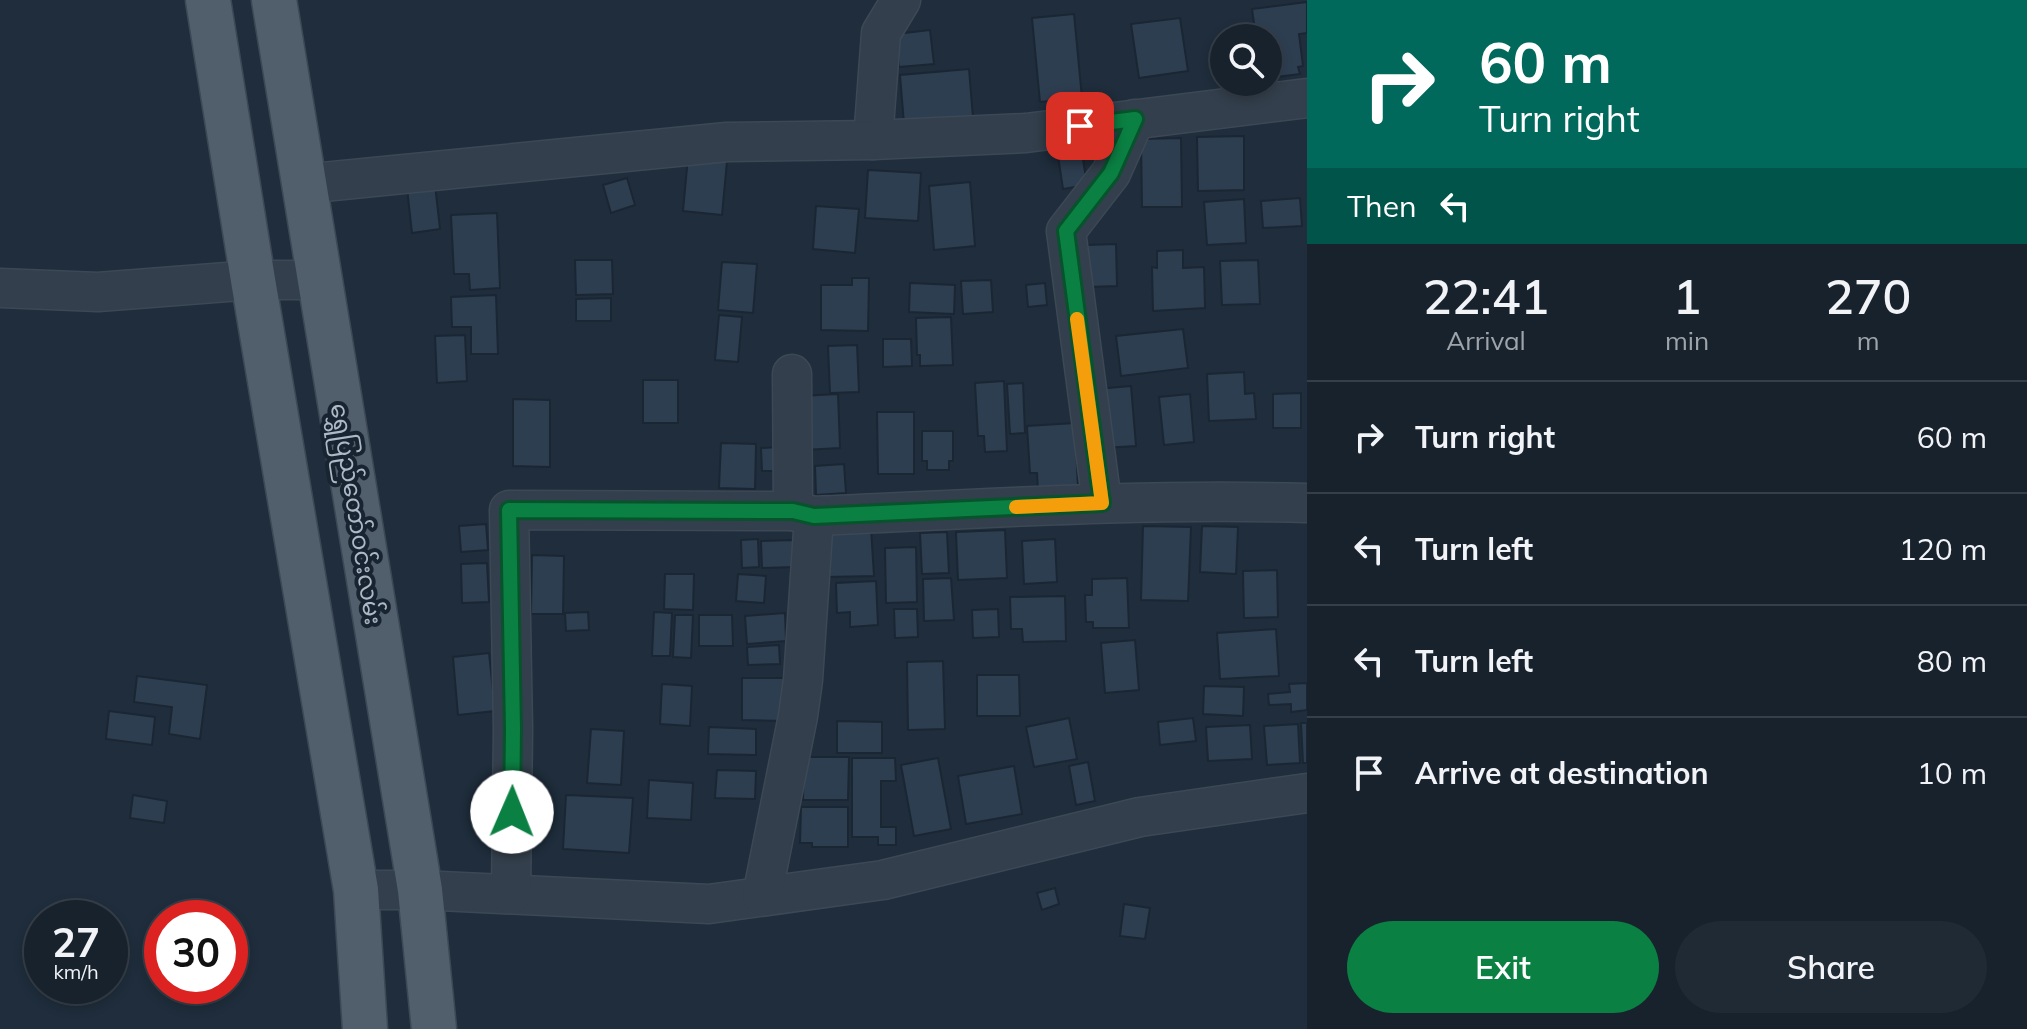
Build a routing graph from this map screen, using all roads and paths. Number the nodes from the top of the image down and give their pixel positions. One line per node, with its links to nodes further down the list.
1 (208, 0): 8 (main road)
2 (274, 0): 7 (main road, ရွှေပြည်တော်ဝင်းလမ်း)
3 (901, 0): 6 (street)
4 (1307, 98): 5 (street)
5 (1135, 119): 6 (street); 12 (street)
6 (873, 140): 7 (street)
7 (303, 184): 9 (main road, ရွှေပြည်တော်ဝင်းလမ်း)
8 (253, 280): 9 (street); 10 (street); 16 (main road)
9 (318, 280): 17 (main road, ရွှေပြည်တော်ဝင်းလမ်း)
10 (0, 288)
11 (792, 374): 14 (street)
12 (1102, 503): 13 (street); 14 (street)
13 (1307, 503)
14 (803, 514): 18 (street); 19 (street)
15 (1307, 793): 19 (street)
16 (356, 890): 17 (street); 20 (main road)
17 (420, 890): 18 (street); 21 (main road, ရွှေပြည်တော်ဝင်းလမ်း)
18 (511, 894): 19 (street)
19 (762, 896)
20 (365, 1029)
21 (434, 1029)

